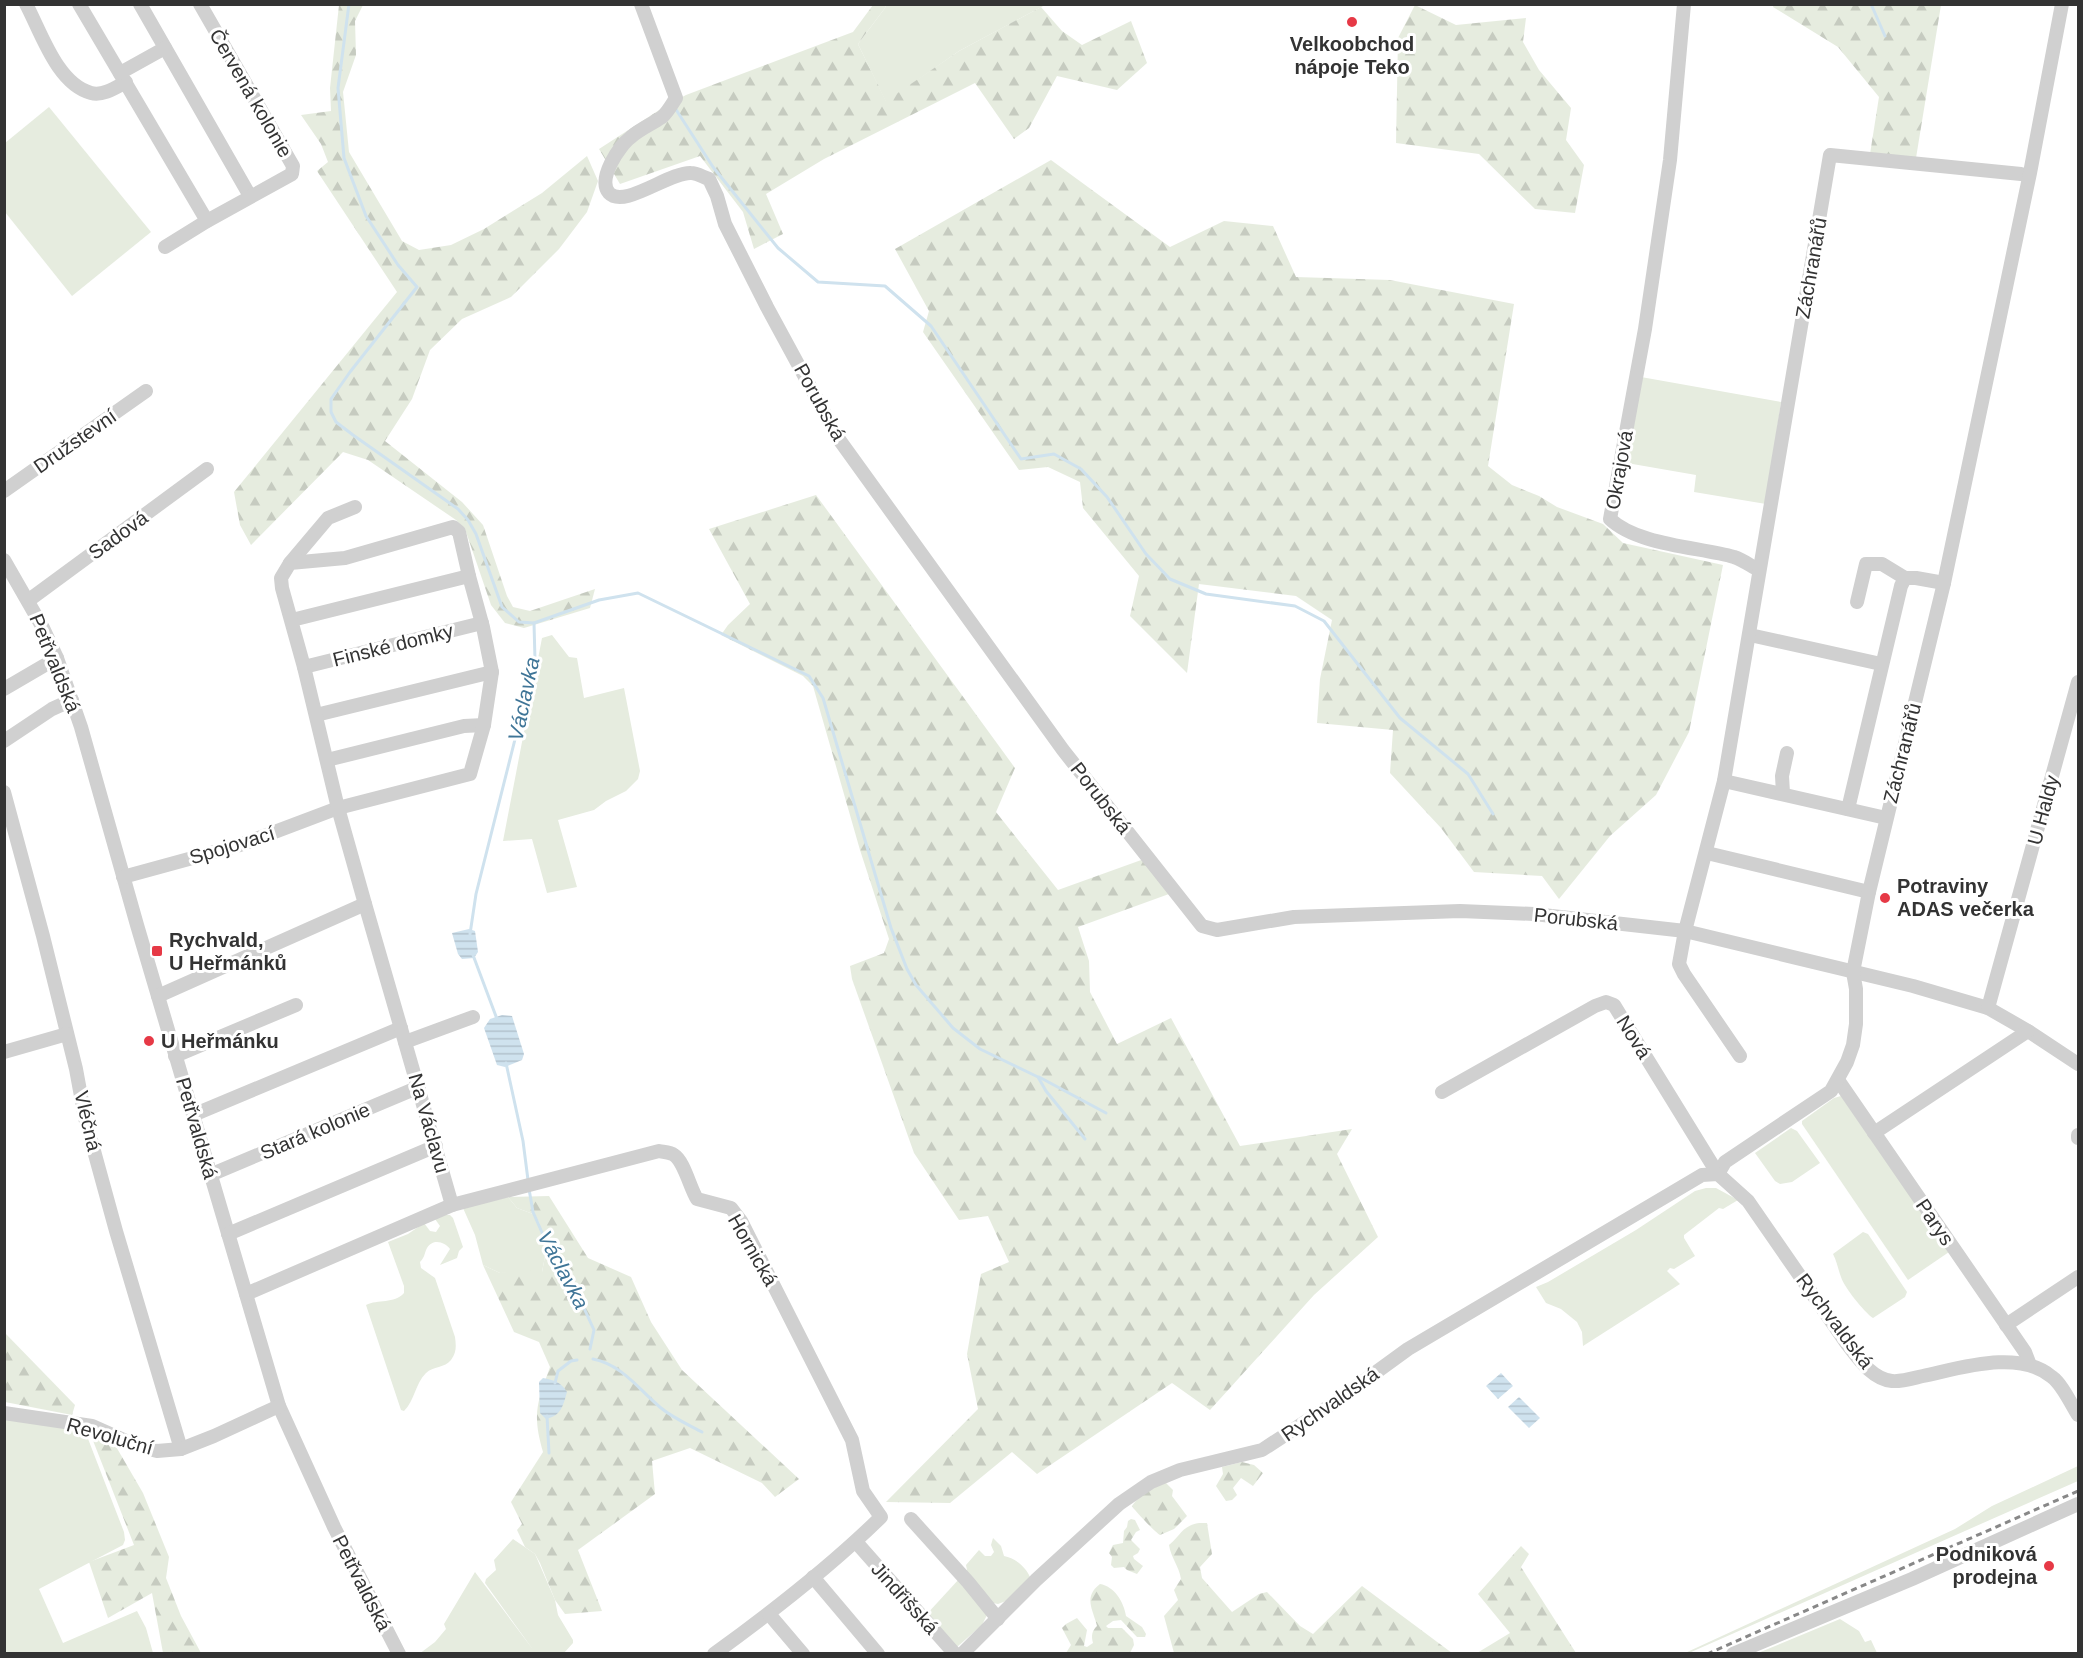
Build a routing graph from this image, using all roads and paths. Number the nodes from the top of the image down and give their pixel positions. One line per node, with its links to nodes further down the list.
1 (26, 4): 9 (street)
2 (80, 4): 9 (street)
3 (140, 4): 8 (street)
4 (200, 4): 11 (street, Červená kolonie)
5 (641, 4): 51 (street, Porubská)
6 (1684, 4): 20 (street, Okrajová)
7 (2062, 4): 23 (street, Záchranářů)
8 (165, 48): 9 (street); 11 (street)
9 (123, 78): 12 (street)
10 (2021, 174): 20 (street, Záchranářů)
11 (250, 196): 12 (street, Červená kolonie)
12 (207, 221): 13 (street, Červená kolonie)
13 (165, 248)
14 (146, 391): 16 (street, Družstevní)
15 (207, 469): 24 (street, Sadová)
16 (4, 492)
17 (356, 507): 19 (street)
18 (4, 560): 24 (street, Petřvaldská)
19 (290, 563): 21 (street); 26 (street)
20 (1760, 570): 28 (street)
21 (469, 576): 26 (street); 27 (street)
22 (1905, 578): 23 (street); 25 (street); 30 (street, Záchranářů)
23 (1944, 583): 46 (street, Záchranářů)
24 (29, 600): 29 (street, Petřvaldská)
25 (1857, 602)
26 (292, 620): 31 (street)
27 (482, 623): 31 (street, Finské domky); 32 (street)
28 (1750, 635): 30 (street); 41 (street)
29 (57, 657): 34 (street); 35 (street, Petřvaldská)
30 (1881, 664): 45 (street, Záchranářů)
31 (304, 667): 36 (street)
32 (492, 672): 36 (street); 37 (street)
33 (2079, 682): 55 (street, U Haldy)
34 (4, 689)
35 (72, 700): 38 (street); 48 (street, Petřvaldská)
36 (316, 715): 40 (street)
37 (483, 724): 40 (street); 44 (street)
38 (4, 741)
39 (1788, 753): 43 (street)
40 (327, 760): 44 (street)
41 (1724, 782): 43 (street, Záchranářů); 47 (street)
42 (4, 792): 58 (street, Vléčná)
43 (1783, 794): 45 (street, Záchranářů)
44 (339, 808): 48 (street, Spojovací); 50 (street)
45 (1848, 809): 46 (street, Záchranářů)
46 (1886, 818): 49 (street, Záchranářů)
47 (1707, 853): 49 (street); 51 (street)
48 (123, 877): 53 (street, Petřvaldská)
49 (1869, 892): 52 (street, Záchranářů)
50 (365, 904): 53 (street); 59 (street, Na Václavu)
51 (1685, 931): 52 (street, Porubská); 62 (street)
52 (1853, 972): 55 (street, Porubská); 64 (street, Rychvaldská)
53 (158, 996): 61 (street, Petřvaldská)
54 (296, 1005): 61 (street)
55 (1988, 1008): 57 (street, Porubská)
56 (473, 1017): 59 (street)
57 (2028, 1030): 63 (street, Porubská); 68 (street)
58 (67, 1034): 60 (street); 81 (street, Vléčná)
59 (403, 1035): 65 (street, Na Václavu); 67 (street)
60 (4, 1052)
61 (175, 1056): 67 (street, Petřvaldská)
62 (1740, 1056)
63 (2079, 1064)
64 (1838, 1080): 68 (street, Parys); 70 (street, Rychvaldská)
65 (419, 1087): 69 (street, Na Václavu); 71 (street, Stará kolonie)
66 (1442, 1092): 70 (street, Nová)
67 (193, 1115): 71 (street, Petřvaldská)
68 (1874, 1132): 76 (street, Parys)
69 (436, 1146): 72 (street, Na Václavu); 73 (street)
70 (1718, 1174): 77 (street, Rychvaldská); 87 (street, Rychvaldská)
71 (210, 1175): 73 (street, Petřvaldská)
72 (452, 1204): 75 (street, Hornická); 84 (street, Hornická)
73 (228, 1234): 75 (street, Petřvaldská)
74 (2079, 1277): 76 (street)
75 (246, 1294): 78 (street, Petřvaldská)
76 (2006, 1325): 77 (street, Parys)
77 (2030, 1365): 80 (street, Rychvaldská)
78 (279, 1406): 81 (street, Revoluční); 88 (street, Petřvaldská)
79 (4, 1413): 81 (street, Revoluční)
80 (2079, 1415)
81 (181, 1449)
82 (2079, 1504): 94 (street)
83 (911, 1519): 87 (street)
84 (856, 1542): 85 (street, Hornická); 92 (street, Jindřišská)
85 (813, 1577): 86 (street, Hornická); 91 (street)
86 (768, 1614): 89 (street, Hornická); 90 (street)
87 (998, 1619): 93 (street, Rychvaldská)
88 (399, 1653)
89 (714, 1653)
90 (803, 1653)
91 (878, 1653)
92 (955, 1653)
93 (962, 1653)
94 (1733, 1653)

